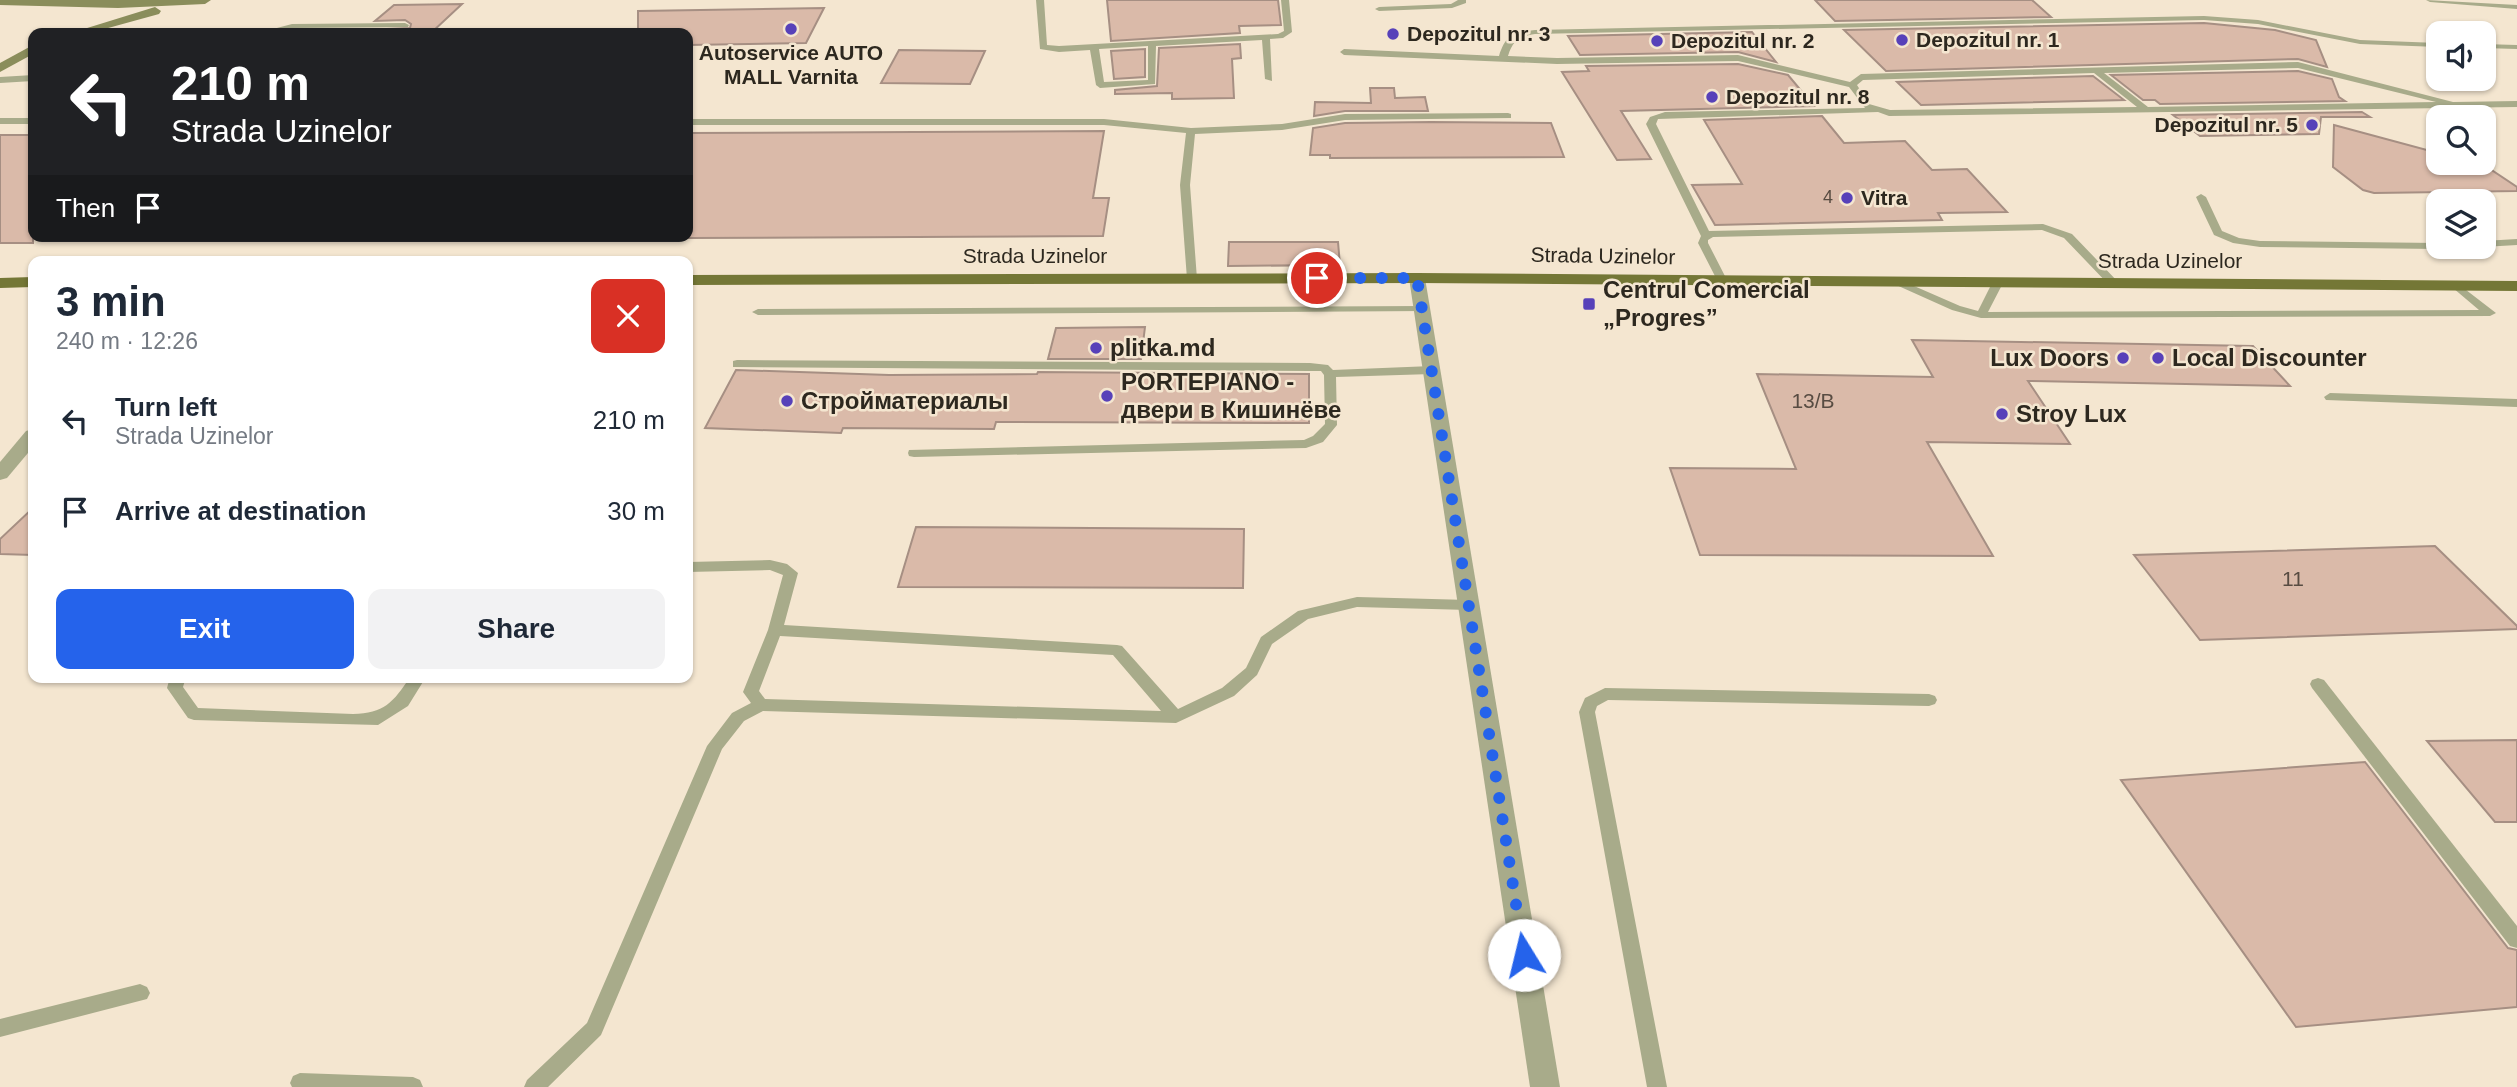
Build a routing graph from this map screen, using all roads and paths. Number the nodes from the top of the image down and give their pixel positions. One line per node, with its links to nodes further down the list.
1 (204, 0): 7 (street); 14 (street)
2 (1040, 0): 20 (lane)
3 (1284, 0): 16 (lane)
4 (1462, 0): 10 (lane)
5 (2430, 0): 9 (lane)
6 (0, 1): 8 (street)
7 (121, 2): 8 (street); 13 (street)
8 (62, 3): 12 (street)
9 (2517, 7)
10 (1379, 9)
11 (405, 25): 15 (lane)
12 (77, 28)
13 (79, 28)
14 (85, 28)
15 (283, 28)
16 (1266, 38): 17 (lane); 28 (lane)
17 (1152, 44): 20 (lane); 20 (lane)
18 (2426, 45): 24 (lane)
19 (2496, 46): 21 (lane)
20 (1094, 47)
21 (2517, 47)
22 (28, 52): 25 (street)
23 (1344, 52): 24 (lane)
24 (1503, 58): 30 (lane)
25 (0, 68)
26 (2095, 71): 30 (lane); 31 (lane); 33 (lane)
27 (28, 78): 29 (lane)
28 (1269, 79)
29 (0, 80)
30 (1852, 85): 34 (lane)
31 (2449, 103): 32 (lane); 33 (lane)
32 (2517, 104)
33 (2144, 108): 34 (lane)
34 (1874, 111): 41 (lane)
35 (1508, 116): 39 (lane)
36 (0, 121): 37 (lane)
37 (28, 121)
38 (693, 122): 39 (lane)
39 (1191, 131): 46 (lane)
40 (2201, 197): 44 (lane)
41 (1706, 236): 48 (lane); 53 (lane)
42 (2517, 242): 43 (lane)
43 (2496, 243)
44 (2426, 246)
45 (1417, 278): 46 (main road, Strada Uzinelor); 48 (main road, Strada Uzinelor); 56 (street)
46 (1192, 279): 47 (main road, Strada Uzinelor)
47 (693, 280)
48 (1722, 280): 51 (main road, Strada Uzinelor)
49 (0, 282): 50 (main road)
50 (28, 282)
51 (1898, 282): 52 (main road, Strada Uzinelor); 58 (lane)
52 (1997, 283): 53 (main road, Strada Uzinelor); 58 (lane)
53 (2114, 284): 54 (main road, Strada Uzinelor)
54 (2458, 286): 55 (main road, Strada Uzinelor); 58 (lane)
55 (2517, 286)
56 (1423, 309): 57 (lane); 60 (street)
57 (758, 312)
58 (1981, 315)
59 (737, 364): 61 (lane)
60 (1432, 370): 61 (lane); 68 (street)
61 (1330, 374): 65 (lane)
62 (2330, 397): 63 (lane)
63 (2517, 403)
64 (28, 441): 66 (street)
65 (914, 453)
66 (0, 474)
67 (693, 567): 69 (lane)
68 (1469, 605): 75 (lane); 82 (street)
69 (775, 630): 74 (lane); 75 (lane)
70 (176, 683): 71 (lane)
71 (414, 683)
72 (2318, 684): 76 (lane)
73 (1929, 700): 83 (lane)
74 (761, 705): 75 (lane); 81 (lane)
75 (1176, 717)
76 (2517, 940)
77 (140, 993): 78 (lane)
78 (0, 1028)
79 (300, 1083): 80 (lane)
80 (413, 1087)
81 (534, 1087)
82 (1545, 1087)
83 (1657, 1087)

